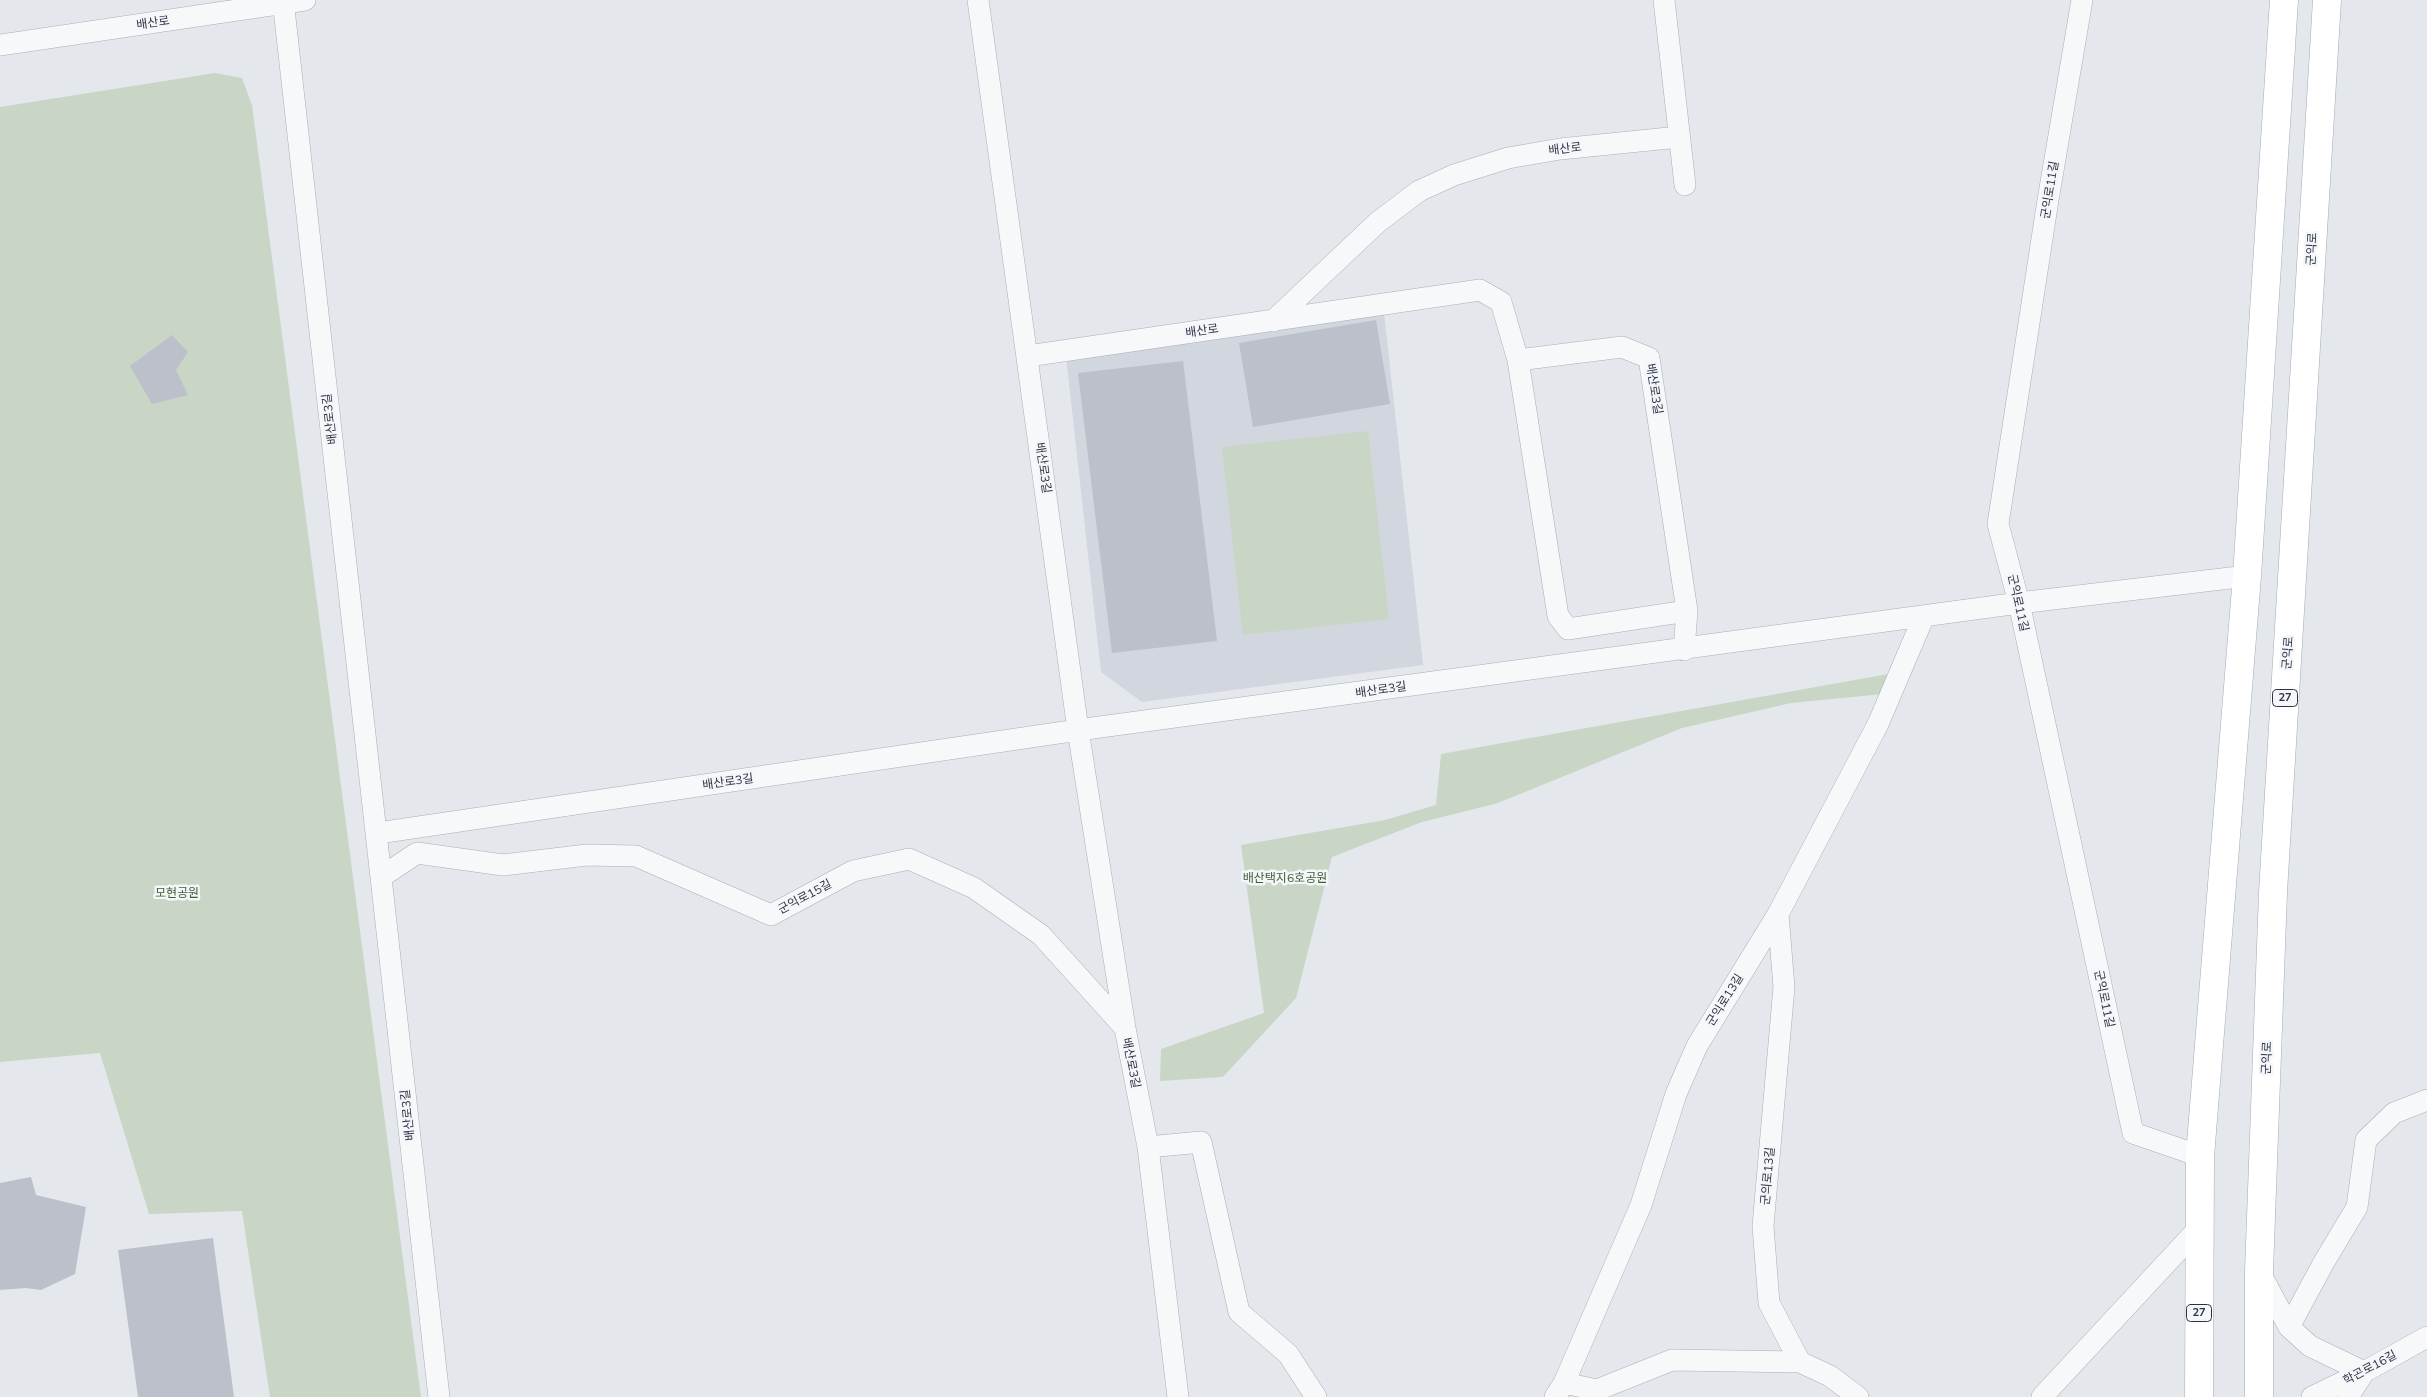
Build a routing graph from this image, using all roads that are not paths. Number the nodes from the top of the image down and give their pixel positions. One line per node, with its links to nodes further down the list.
1 (305, 0): 7 (street, 배산로)
2 (978, 0): 12 (street)
3 (1664, 0): 9 (street)
4 (2082, 0): 15 (street, 군익로11길)
5 (2284, 0): 14 (main road, 27)
6 (2326, 0): 28 (main road, 군익로 / 27)
7 (283, 2): 8 (street, 배산로); 20 (street, 배산로3길)
8 (0, 45)
9 (1679, 137): 10 (street); 11 (street, 배산로)
10 (1685, 185)
11 (1273, 321): 12 (street, 배산로); 13 (street)
12 (1028, 356): 19 (street, 배산로3길)
13 (1518, 360): 16 (street, 배산로3길); 16 (street)
14 (2247, 576): 15 (street); 26 (main road, 27)
15 (2019, 603): 17 (street, 배산로3길); 26 (street, 군익로11길)
16 (1687, 611): 18 (street, 배산로3길)
17 (1924, 616): 18 (street, 배산로3길); 22 (street, 군익로13길)
18 (1684, 650): 19 (street, 배산로3길)
19 (1078, 730): 20 (street, 배산로3길); 23 (street, 배산로3길)
20 (378, 834): 21 (street, 배산로3길)
21 (382, 877): 23 (street, 군익로15길); 34 (street, 배산로3길)
22 (1778, 914): 31 (street, 군의로13길); 33 (street, 군익로13길)
23 (1125, 1028): 25 (street, 배산로3길)
24 (2427, 1100): 29 (street)
25 (1148, 1147): 35 (street, 배산로3길); 36 (street)
26 (2200, 1156): 27 (main road, 27)
27 (2200, 1228): 38 (street); 39 (main road, 27)
28 (2259, 1271): 29 (street); 40 (main road, 군익로 / 27)
29 (2289, 1327): 32 (street)
30 (2427, 1337): 32 (street, 학곤로16길)
31 (1800, 1362): 33 (street); 37 (street)
32 (2364, 1372): 41 (street, 학곤로16길); 42 (street)
33 (1559, 1390)
34 (439, 1397)
35 (1178, 1397)
36 (1316, 1397)
37 (1858, 1397)
38 (2042, 1397)
39 (2198, 1397)
40 (2259, 1397)
41 (2312, 1397)
42 (2348, 1397)

